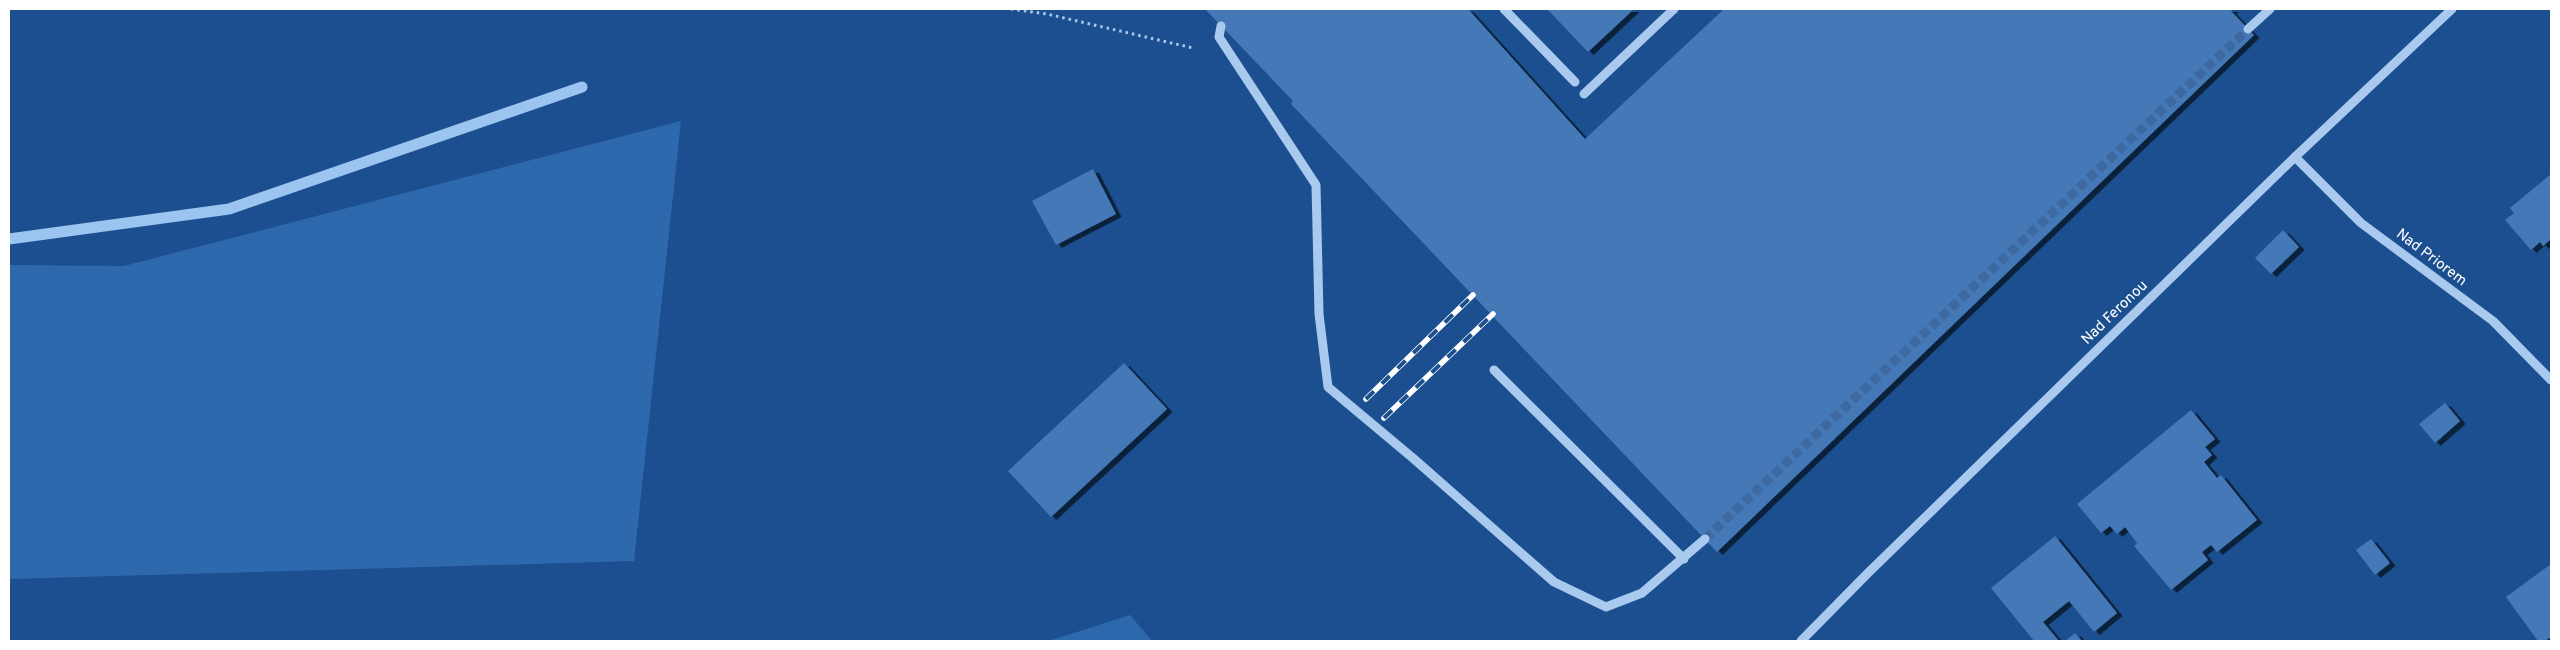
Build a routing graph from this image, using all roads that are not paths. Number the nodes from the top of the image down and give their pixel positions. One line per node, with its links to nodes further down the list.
1 (1504, 9): 7 (street)
2 (1674, 9): 8 (street)
3 (2270, 9): 6 (street)
4 (2452, 9): 9 (street, Nad Feronou)
5 (1221, 26): 13 (street)
6 (2248, 29)
7 (1575, 82)
8 (1584, 94)
9 (2294, 157): 11 (street, Nad Priorem); 14 (street, Nad Feronou)
10 (1494, 370): 13 (street)
11 (2551, 380)
12 (1705, 539): 13 (street)
13 (1684, 559)
14 (1801, 641)

